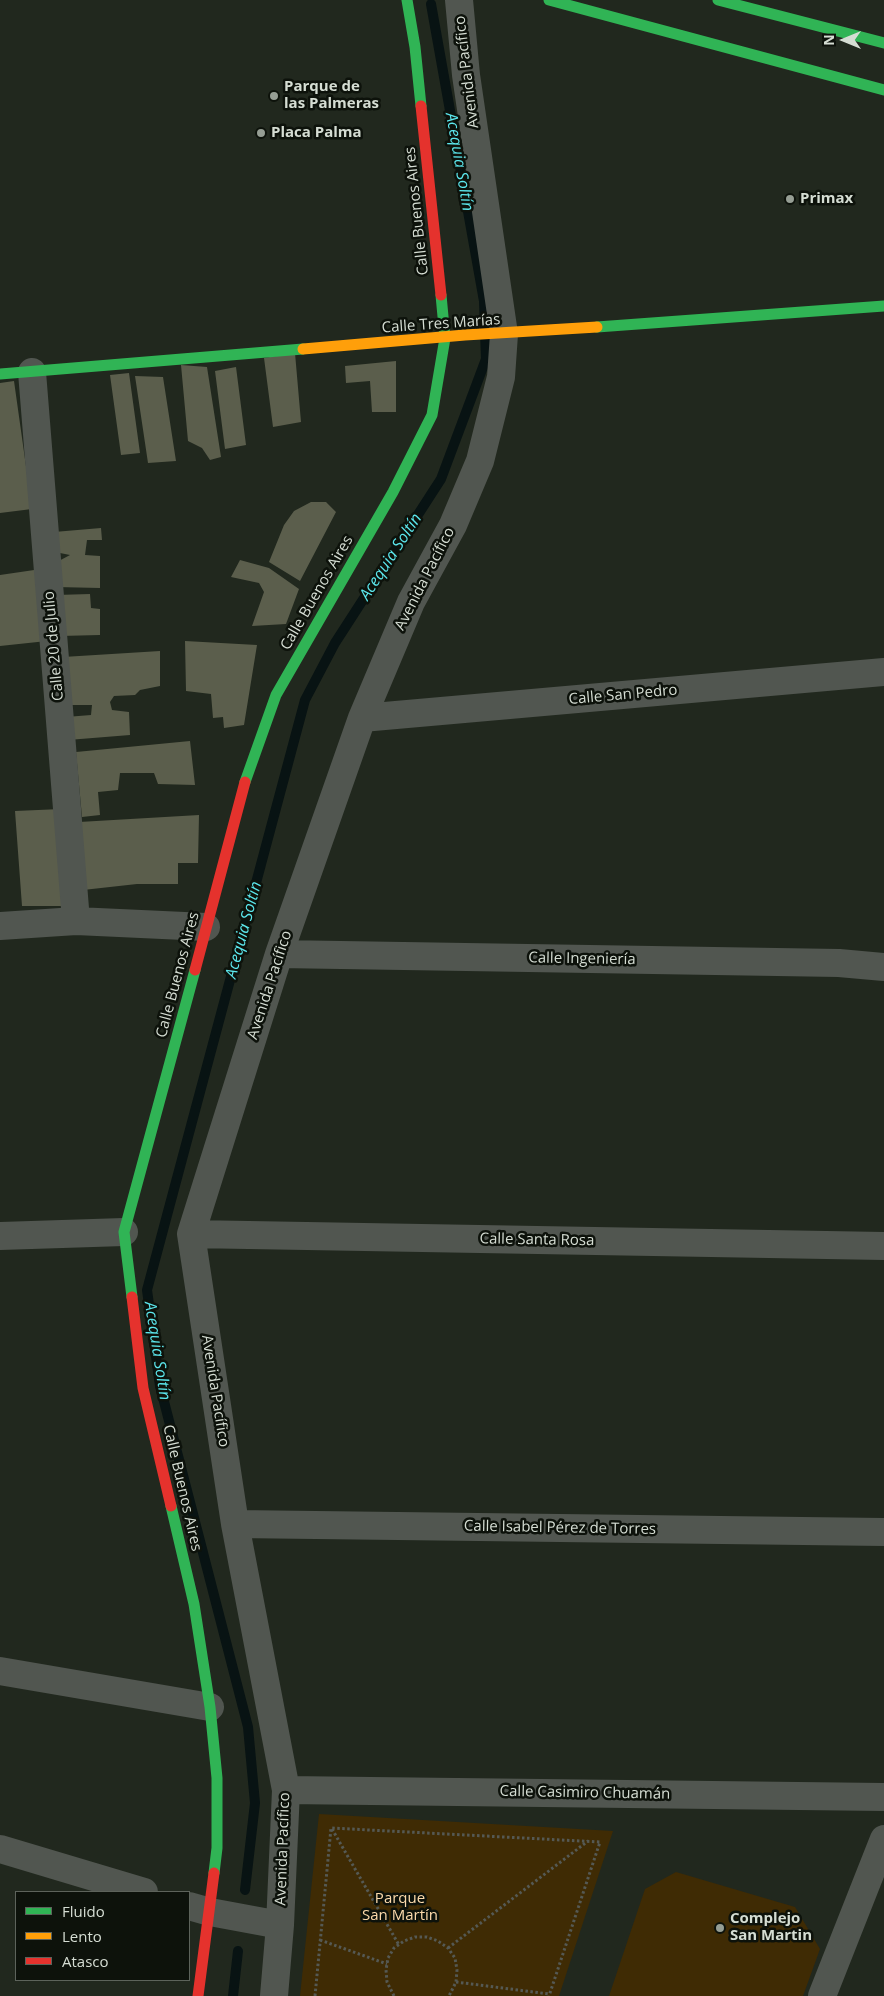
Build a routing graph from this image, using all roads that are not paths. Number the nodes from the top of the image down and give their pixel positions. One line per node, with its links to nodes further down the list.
1 (408, 0): 9 (street, Calle Buenos Aires)
2 (459, 0): 8 (street, Avenida Pacífico)
3 (549, 0): 6 (street)
4 (718, 0): 5 (street)
5 (884, 43)
6 (884, 90)
7 (884, 306): 8 (street, Calle Tres Marías)
8 (499, 334): 9 (street, Calle Tres Marías); 13 (street, Avenida Pacífico)
9 (445, 338): 10 (street, Calle Tres Marías); 16 (street, Calle Buenos Aires)
10 (32, 372): 11 (street, Calle Tres Marías); 14 (street, Calle 20 de Julio)
11 (0, 374)
12 (884, 672): 13 (street, Calle San Pedro)
13 (362, 718): 17 (street, Avenida Pacífico)
14 (76, 921): 15 (street); 16 (street)
15 (0, 926)
16 (206, 927): 19 (street, Calle Buenos Aires)
17 (279, 954): 18 (street, Calle Ingeniería); 20 (street, Avenida Pacífico)
18 (884, 967)
19 (124, 1232): 21 (street); 26 (street, Calle Buenos Aires)
20 (191, 1234): 22 (street, Calle Santa Rosa); 23 (street, Avenida Pacífico)
21 (0, 1236)
22 (884, 1246)
23 (235, 1524): 24 (street, Calle Isabel Pérez de Torres); 27 (street, Avenida Pacífico)
24 (884, 1532)
25 (0, 1670): 26 (street)
26 (210, 1707): 32 (street, Calle Buenos Aires)
27 (286, 1790): 28 (street, Calle Casimiro Chuamán); 33 (street, Avenida Pacífico)
28 (884, 1797)
29 (884, 1839): 36 (street)
30 (0, 1849): 31 (street)
31 (141, 1891)
32 (199, 1909): 33 (street); 34 (street, Calle Buenos Aires)
33 (280, 1925): 35 (street, Avenida Pacífico)
34 (198, 1996)
35 (274, 1996)
36 (822, 1996)

